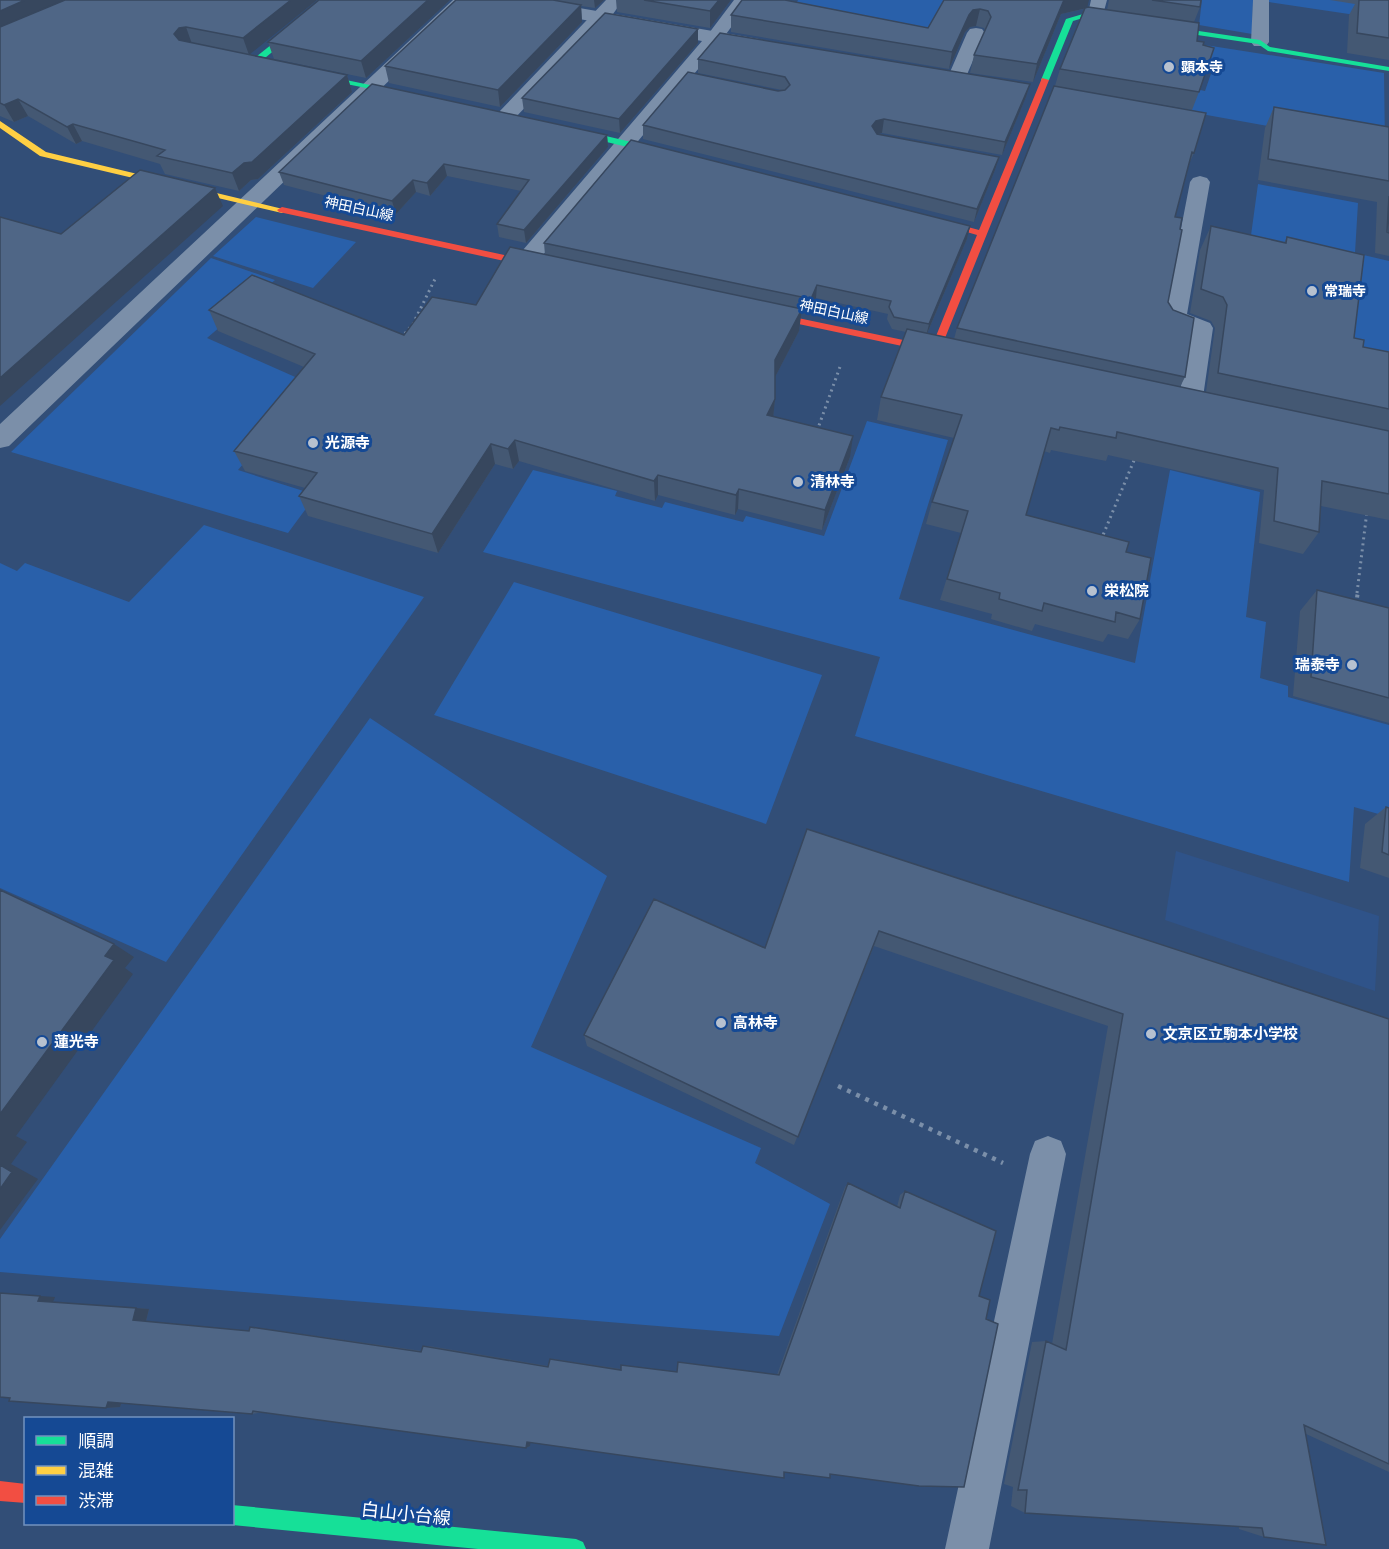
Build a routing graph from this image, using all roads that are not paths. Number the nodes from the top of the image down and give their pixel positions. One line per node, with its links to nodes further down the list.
1 (332, 0): 15 (street)
2 (464, 0): 22 (street)
3 (501, 0): 8 (street)
4 (615, 0): 8 (lane)
5 (743, 0): 11 (lane)
6 (1099, 0): 9 (lane)
7 (1261, 0): 12 (lane)
8 (603, 17): 11 (street); 27 (lane)
9 (1095, 18): 12 (street); 24 (street)
10 (976, 33): 19 (lane)
11 (715, 37): 13 (street); 18 (street)
12 (1260, 42): 16 (street)
13 (772, 47)
14 (234, 59): 15 (lane)
15 (254, 63): 22 (street)
16 (1389, 69)
17 (933, 75): 19 (street)
18 (680, 76): 20 (lane); 30 (street)
19 (956, 79): 21 (street)
20 (702, 81)
21 (977, 82)
22 (373, 87): 26 (street); 35 (street)
23 (1020, 88): 24 (street)
24 (1041, 91): 25 (lane); 33 (street)
25 (1065, 95)
26 (429, 99)
27 (507, 116)
28 (0, 124): 35 (street, 神田白山線)
29 (553, 127): 30 (street)
30 (624, 142): 31 (street); 38 (street)
31 (681, 156)
32 (987, 161): 33 (lane)
33 (1010, 165): 37 (street)
34 (1200, 182): 43 (lane)
35 (248, 202): 38 (street, 神田白山線); 44 (street)
36 (913, 216): 37 (street)
37 (983, 234): 41 (street)
38 (525, 262): 39 (street, 神田白山線)
39 (560, 270)
40 (747, 310): 41 (street, 神田白山線)
41 (935, 350): 42 (street, 神田白山線)
42 (957, 355)
43 (1190, 404)
44 (0, 440)
45 (1045, 1168): 48 (lane)
46 (234, 1515): 47 (street, 白山小台線)
47 (576, 1549)
48 (967, 1549)

